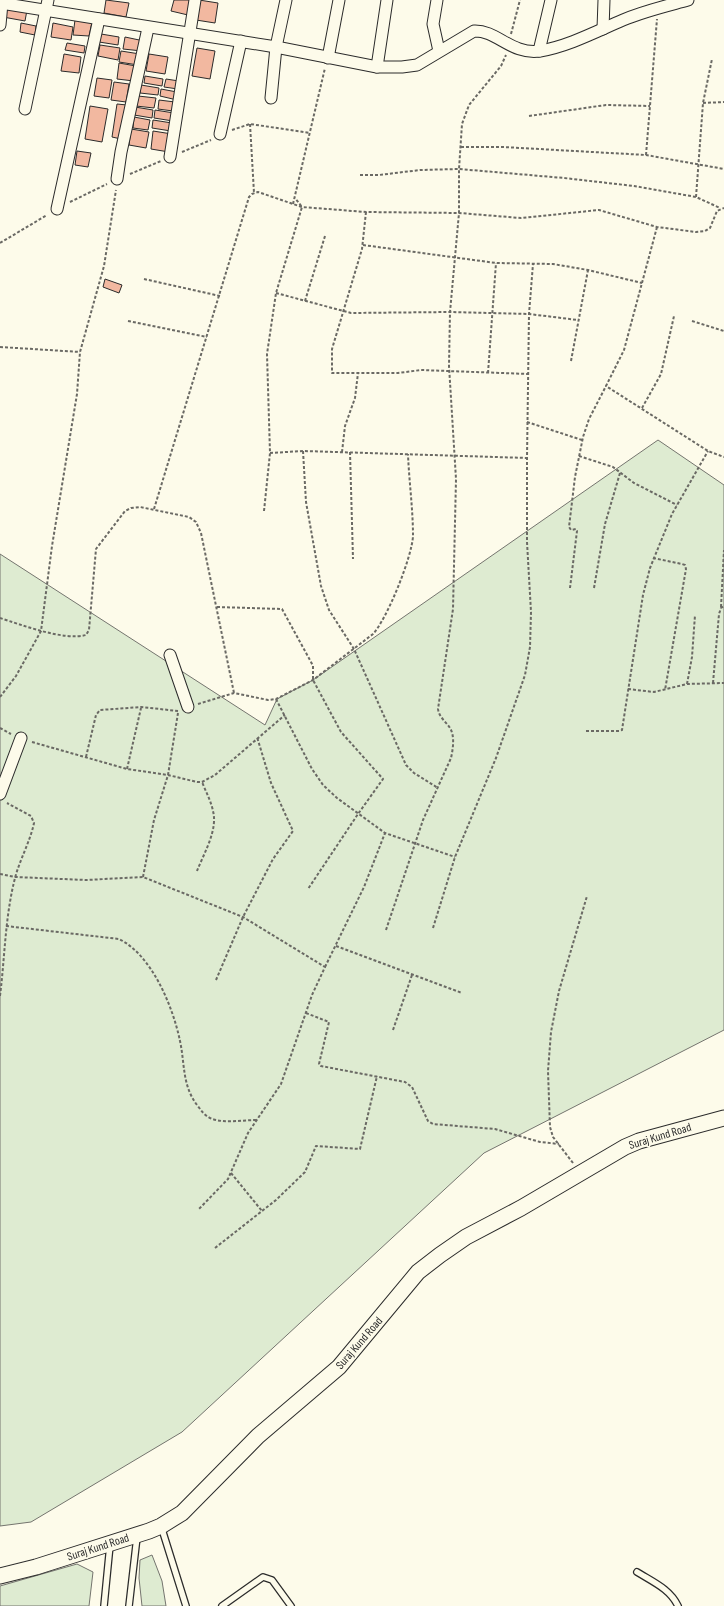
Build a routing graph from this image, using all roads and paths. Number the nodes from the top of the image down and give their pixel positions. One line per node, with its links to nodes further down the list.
1 (195, 0): 17 (street)
2 (286, 0): 20 (street)
3 (339, 0): 23 (street)
4 (387, 0): 25 (street)
5 (437, 0): 21 (street)
6 (520, 0): 19 (path)
7 (551, 0): 22 (street)
8 (604, 0): 16 (street)
9 (688, 0): 12 (street)
10 (1, 3): 11 (street); 14 (street)
11 (47, 5): 13 (street); 30 (street)
12 (658, 8): 16 (street); 29 (path)
13 (99, 19): 15 (street); 50 (street)
14 (0, 25)
15 (148, 28): 17 (street); 42 (street)
16 (603, 29): 22 (street)
17 (188, 34): 18 (street); 37 (street)
18 (241, 41): 20 (street); 34 (street)
19 (508, 45): 21 (street); 22 (street); 35 (path)
20 (276, 47): 23 (street); 26 (street)
21 (439, 51): 25 (street)
22 (539, 51)
23 (328, 58): 25 (street); 33 (path)
24 (712, 59): 28 (path)
25 (378, 67)
26 (271, 98)
27 (724, 102): 28 (path)
28 (703, 103): 38 (path)
29 (650, 106): 31 (path); 36 (path)
30 (26, 109)
31 (528, 116)
32 (250, 124): 33 (path); 34 (path); 43 (path)
33 (310, 133): 45 (path)
34 (220, 134): 37 (path)
35 (461, 147): 36 (path); 39 (path)
36 (646, 155): 38 (path)
37 (170, 157): 42 (path)
38 (698, 166): 40 (path); 44 (path)
39 (459, 169): 41 (path); 44 (path); 52 (path)
40 (724, 169)
41 (360, 175)
42 (117, 179): 50 (path); 77 (path)
43 (254, 193): 46 (path); 64 (path)
44 (696, 197): 48 (path)
45 (295, 198): 46 (path); 47 (path)
46 (293, 204): 47 (path)
47 (302, 206): 51 (path); 63 (path)
48 (720, 208): 49 (path); 53 (path)
49 (724, 208)
50 (57, 209): 55 (path)
51 (366, 212): 52 (path); 56 (path)
52 (459, 214): 53 (path); 57 (path)
53 (657, 227): 62 (path)
54 (324, 236): 65 (path)
55 (0, 243)
56 (363, 245): 57 (path); 66 (path)
57 (454, 258): 58 (path); 67 (path)
58 (496, 263): 59 (path); 68 (path)
59 (533, 264): 60 (path); 69 (path)
60 (588, 270): 62 (path); 71 (path)
61 (144, 279): 64 (path)
62 (642, 283): 83 (path)
63 (276, 293): 65 (path); 91 (path)
64 (220, 296): 75 (path)
65 (305, 301): 66 (path)
66 (342, 312): 67 (path); 80 (path)
67 (450, 312): 68 (path); 79 (path)
68 (491, 313): 69 (path); 81 (path)
69 (529, 314): 71 (path); 82 (path)
70 (674, 316): 84 (path)
71 (578, 320): 78 (path)
72 (128, 321): 75 (path)
73 (692, 321): 74 (path)
74 (724, 331)
75 (207, 337): 99 (path)
76 (0, 347): 77 (path)
77 (80, 352): 110 (path)
78 (571, 361)
79 (450, 371): 80 (path); 81 (path); 93 (path)
80 (358, 373): 89 (path)
81 (488, 373): 82 (path)
82 (528, 374): 85 (path)
83 (606, 386): 84 (path); 86 (path)
84 (642, 409): 88 (path)
85 (527, 422): 86 (path); 96 (path)
86 (582, 440): 94 (path)
87 (303, 451): 89 (path); 91 (path); 111 (path)
88 (708, 451): 95 (path); 98 (path)
89 (342, 452): 90 (path)
90 (350, 452): 92 (path); 103 (path)
91 (270, 453): 100 (path)
92 (408, 454): 93 (path); 111 (path)
93 (454, 456): 96 (path); 133 (path)
94 (579, 456): 97 (path); 104 (path)
95 (724, 457)
96 (527, 458): 138 (path)
97 (620, 473): 98 (path); 105 (path)
98 (677, 504): 102 (path)
99 (154, 509): 106 (path); 110 (path)
100 (264, 511)
101 (724, 550): 107 (path)
102 (653, 558): 117 (path); 118 (path)
103 (353, 559)
104 (570, 588)
105 (594, 588)
106 (217, 607): 113 (path); 119 (path)
107 (723, 607): 114 (path)
108 (695, 615): 116 (path)
109 (0, 618): 110 (path)
110 (41, 631): 120 (path)
111 (354, 649): 113 (path); 133 (path)
112 (170, 655): 123 (street)
113 (312, 680): 121 (path); 135 (path)
114 (713, 683): 115 (path); 116 (path)
115 (724, 683)
116 (687, 684): 118 (path)
117 (628, 689): 118 (path); 126 (path)
118 (665, 690)
119 (234, 693): 121 (path); 123 (path)
120 (0, 697)
121 (276, 699): 124 (path)
122 (141, 707): 123 (path); 129 (path); 130 (path)
123 (184, 709): 131 (path)
124 (285, 714): 127 (path); 135 (path)
125 (0, 728): 128 (path)
126 (586, 731)
127 (257, 737): 132 (path); 145 (path)
128 (20, 738): 129 (path); 134 (street)
129 (86, 757): 130 (path)
130 (127, 769): 131 (path)
131 (168, 775): 132 (path); 142 (path)
132 (202, 782): 139 (path)
133 (438, 788): 137 (path)
134 (3, 798): 141 (path)
135 (358, 814): 136 (path); 143 (path)
136 (384, 833): 137 (path); 149 (path)
137 (416, 843): 138 (path); 148 (path)
138 (455, 857): 147 (path)
139 (197, 871)
140 (0, 874): 141 (path)
141 (15, 877): 142 (path); 146 (path)
142 (143, 878): 145 (path)
143 (308, 889)
144 (587, 896): 160 (path)
145 (243, 917): 150 (path); 152 (path)
146 (6, 926): 154 (path); 159 (path)
147 (433, 928)
148 (386, 930)
149 (336, 946): 150 (path); 151 (path)
150 (325, 967): 155 (path)
151 (412, 975): 153 (path); 156 (path)
152 (216, 980)
153 (462, 993)
154 (0, 996)
155 (306, 1013): 157 (path); 159 (path)
156 (393, 1030)
157 (377, 1076): 160 (path); 164 (path)
158 (724, 1118): 161 (street, Suraj Kund Road)
159 (256, 1120): 162 (path)
160 (559, 1144): 161 (path)
161 (581, 1172): 166 (street, Suraj Kund Road)
162 (231, 1173): 163 (path); 164 (path)
163 (198, 1210)
164 (262, 1211): 165 (path)
165 (215, 1248)
166 (161, 1526): 167 (street, Suraj Kund Road); 173 (lane)
167 (137, 1535): 168 (street, Suraj Kund Road); 172 (lane)
168 (111, 1543): 170 (street, Suraj Kund Road); 171 (lane)
169 (638, 1572): 176 (lane)
170 (0, 1576)
171 (104, 1606)
172 (129, 1606)
173 (186, 1606)
174 (222, 1606): 175 (lane)
175 (291, 1606)
176 (678, 1606)

